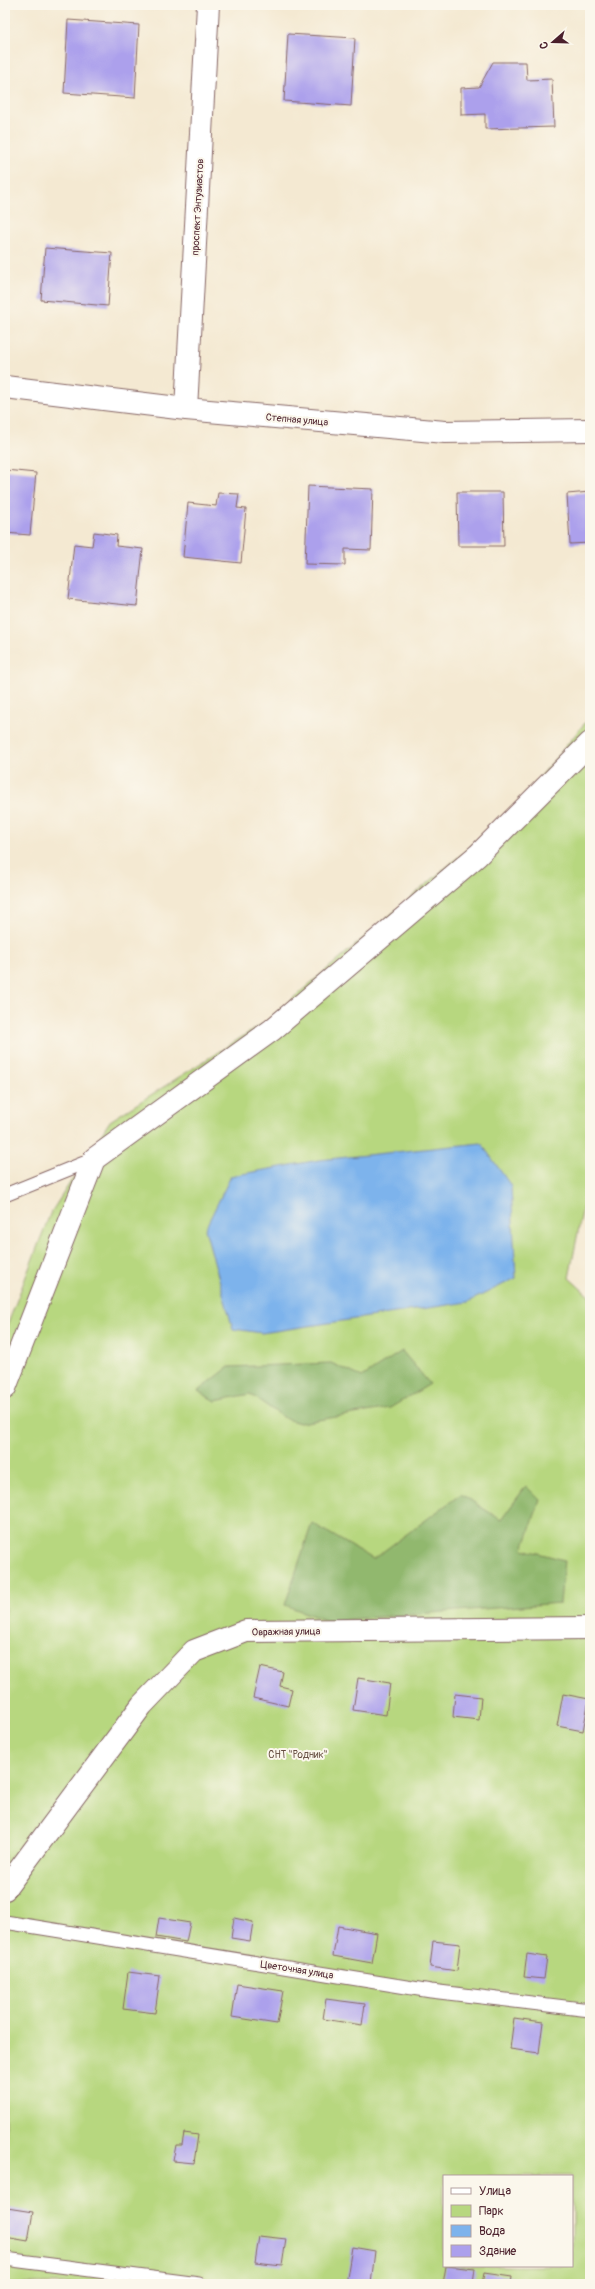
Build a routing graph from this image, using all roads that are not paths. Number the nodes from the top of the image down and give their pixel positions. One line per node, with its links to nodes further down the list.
1 (208, 5): 3 (street, проспект Энтузиастов)
2 (5, 387): 3 (street, Степная улица)
3 (186, 409): 4 (street, Степная улица)
4 (590, 430)
5 (590, 743): 6 (street)
6 (94, 1159): 7 (lane); 8 (street)
7 (5, 1195)
8 (5, 1388)
9 (590, 1628): 10 (street, Овражная улица)
10 (5, 1889)
11 (5, 1922): 12 (lane, Цветочная улица)
12 (590, 2010)
13 (5, 2259): 14 (lane)
14 (199, 2284)

